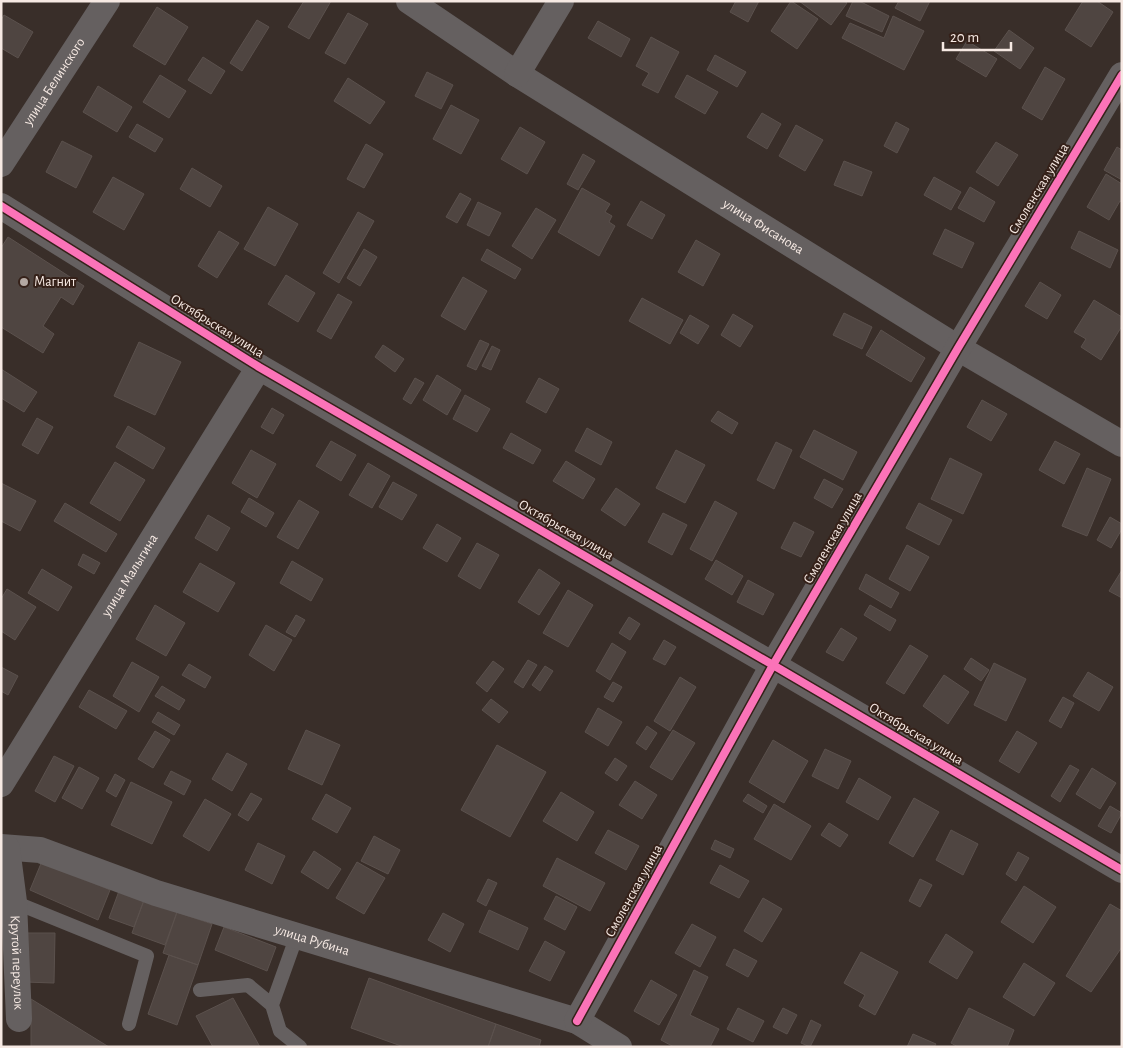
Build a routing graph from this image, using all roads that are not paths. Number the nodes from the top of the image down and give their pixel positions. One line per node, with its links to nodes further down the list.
1 (107, 1): 6 (street, улица Белинского)
2 (409, 1): 4 (street, улица Фисанова)
3 (561, 1): 4 (street)
4 (517, 74): 8 (street, улица Фисанова)
5 (1122, 75): 8 (street, Смоленская улица)
6 (1, 164)
7 (1, 206): 9 (street, Октябрьская улица)
8 (958, 348): 10 (street, улица Фисанова); 11 (street, Смоленская улица)
9 (259, 366): 11 (street, Октябрьская улица); 12 (street, улица Малыгина)
10 (1122, 444)
11 (773, 665): 14 (street, Октябрьская улица); 20 (street, Смоленская улица)
12 (1, 784)
13 (4, 848): 15 (street, Крутой переулок); 16 (street, улица Рубина)
14 (1122, 870)
15 (14, 902): 19 (street, Крутой переулок); 21 (lane)
16 (297, 935): 18 (lane); 20 (street, улица Рубина)
17 (200, 990): 18 (lane)
18 (272, 1005): 22 (lane)
19 (19, 1019)
20 (577, 1020): 23 (street, улица Рубина)
21 (129, 1024)
22 (300, 1047)
23 (619, 1047)

